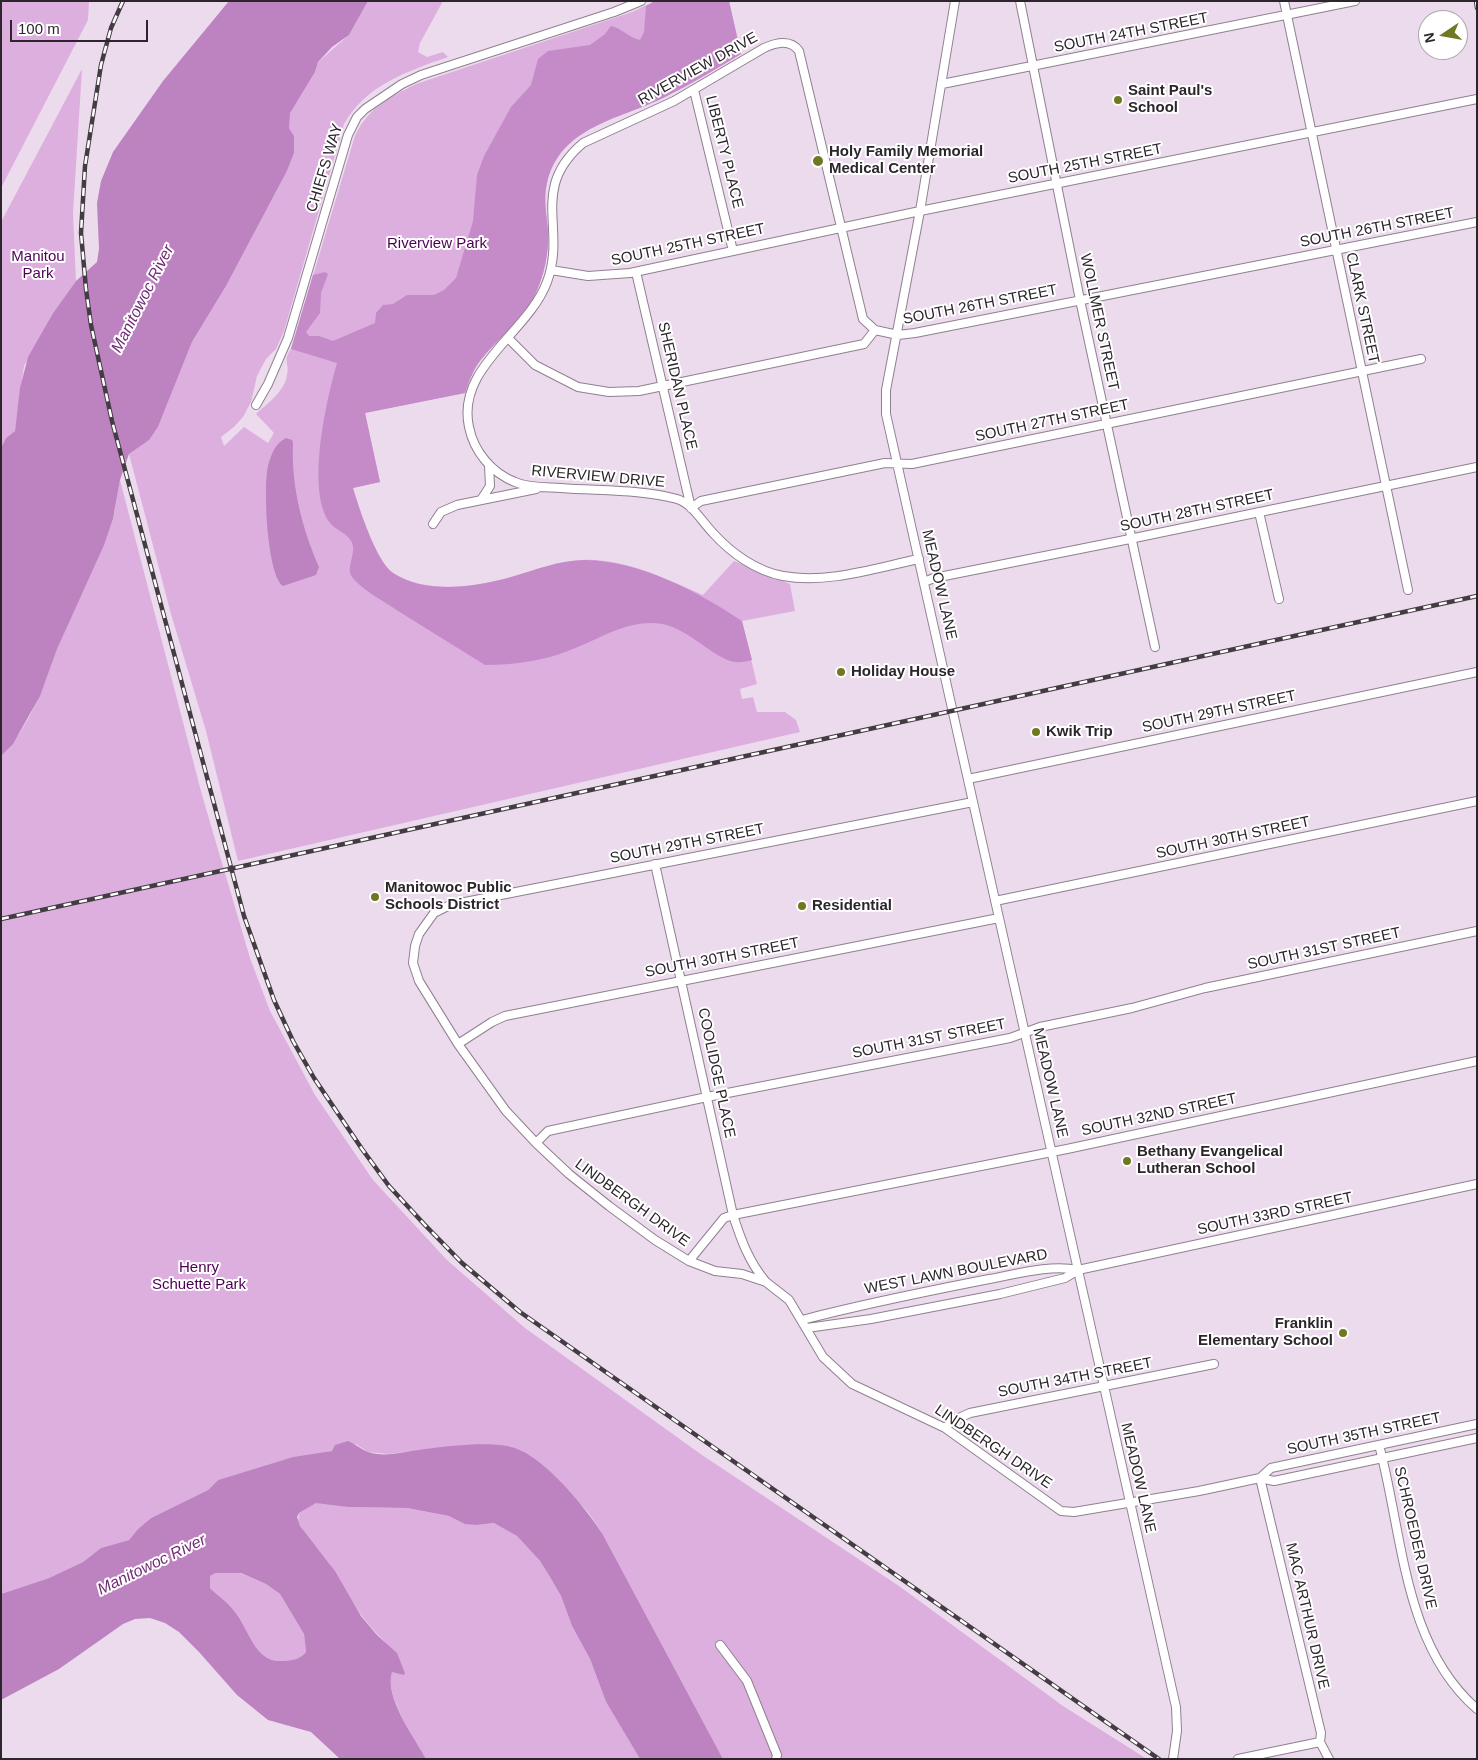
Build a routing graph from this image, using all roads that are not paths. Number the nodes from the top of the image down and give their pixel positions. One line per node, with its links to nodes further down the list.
1 (641, 1): 27 (street, CHIEFS WAY)
2 (955, 1): 8 (street, MEADOW LANE)
3 (1020, 1): 7 (street, WOLLMER STREET)
4 (1284, 1): 6 (street, CLARK STREET)
5 (1356, 1): 6 (street, SOUTH 24TH STREET)
6 (1287, 15): 7 (street, SOUTH 24TH STREET); 11 (street, CLARK STREET)
7 (1033, 67): 8 (street, SOUTH 24TH STREET); 12 (street, WOLLMER STREET)
8 (942, 84): 13 (street, MEADOW LANE)
9 (694, 90): 15 (street, RIVERVIEW DRIVE); 16 (street, LIBERTY PLACE); 18 (street, RIVERVIEW DRIVE)
10 (1477, 99): 11 (street, SOUTH 25TH STREET)
11 (1311, 133): 12 (street, SOUTH 25TH STREET); 17 (street, CLARK STREET)
12 (1057, 184): 13 (street, SOUTH 25TH STREET); 20 (street, WOLLMER STREET)
13 (920, 211): 15 (street, SOUTH 25TH STREET); 22 (street, MEADOW LANE)
14 (1477, 222): 17 (street, SOUTH 26TH STREET)
15 (841, 228): 16 (street, SOUTH 25TH STREET); 21 (street)
16 (734, 251): 19 (street, SOUTH 25TH STREET)
17 (1336, 251): 20 (street, SOUTH 26TH STREET); 25 (street, CLARK STREET)
18 (551, 270): 19 (street, SOUTH 25TH STREET); 23 (street, RIVERVIEW DRIVE)
19 (636, 272): 26 (street, SHERIDAN PLACE)
20 (1080, 300): 22 (street, SOUTH 26TH STREET); 28 (street, WOLLMER STREET)
21 (875, 330): 22 (street, SOUTH 26TH STREET); 26 (street)
22 (898, 335): 29 (street, MEADOW LANE)
23 (509, 339): 26 (street); 30 (street, RIVERVIEW DRIVE)
24 (1421, 359): 25 (street, SOUTH 27TH STREET)
25 (1361, 372): 28 (street, SOUTH 27TH STREET); 32 (street, CLARK STREET)
26 (664, 387): 35 (street, SHERIDAN PLACE)
27 (256, 405)
28 (1106, 424): 29 (street, SOUTH 27TH STREET); 38 (street, WOLLMER STREET)
29 (897, 462): 35 (street, SOUTH 27TH STREET); 39 (street, MEADOW LANE)
30 (489, 466): 33 (street, RIVERVIEW DRIVE); 34 (street)
31 (1477, 466): 32 (street, SOUTH 28TH STREET)
32 (1386, 486): 36 (street, SOUTH 28TH STREET); 41 (street, CLARK STREET)
33 (543, 487): 34 (street); 35 (street, RIVERVIEW DRIVE)
34 (481, 500): 37 (street)
35 (691, 508): 39 (street, RIVERVIEW DRIVE)
36 (1259, 512): 38 (street, SOUTH 28TH STREET); 42 (street)
37 (433, 524)
38 (1131, 539): 40 (street, SOUTH 28TH STREET); 43 (street, WOLLMER STREET)
39 (919, 559): 40 (street, MEADOW LANE)
40 (924, 582): 45 (street, MEADOW LANE)
41 (1408, 590)
42 (1279, 599)
43 (1155, 647)
44 (1477, 672): 45 (street, SOUTH 29TH STREET)
45 (968, 779): 47 (street, MEADOW LANE)
46 (1477, 801): 49 (street, SOUTH 30TH STREET)
47 (972, 802): 48 (street, SOUTH 29TH STREET); 49 (street, MEADOW LANE)
48 (655, 864): 52 (street, SOUTH 29TH STREET); 53 (street, COOLIDGE PLACE)
49 (995, 901): 50 (street, MEADOW LANE)
50 (999, 918): 53 (street, SOUTH 30TH STREET); 54 (street, MEADOW LANE)
51 (1477, 931): 54 (street, SOUTH 31ST STREET)
52 (419, 934): 55 (street, LINDBERGH DRIVE)
53 (682, 980): 55 (street, SOUTH 30TH STREET); 57 (street, COOLIDGE PLACE)
54 (1025, 1034): 57 (street, SOUTH 31ST STREET); 59 (street, MEADOW LANE)
55 (458, 1044): 58 (street, LINDBERGH DRIVE)
56 (1477, 1061): 59 (street, SOUTH 32ND STREET)
57 (707, 1097): 58 (street, SOUTH 31ST STREET); 61 (street, COOLIDGE PLACE)
58 (536, 1143): 62 (street, LINDBERGH DRIVE)
59 (1052, 1152): 61 (street, SOUTH 32ND STREET); 63 (street, MEADOW LANE)
60 (1477, 1184): 63 (street, SOUTH 33RD STREET)
61 (733, 1215): 62 (street, SOUTH 32ND STREET); 64 (street, COOLIDGE PLACE)
62 (690, 1262): 64 (street, LINDBERGH DRIVE)
63 (1078, 1270): 65 (street, WEST LAWN BOULEVARD); 66 (street, WEST LAWN BOULEVARD); 68 (street, MEADOW LANE)
64 (766, 1282): 65 (street, LINDBERGH DRIVE)
65 (802, 1320): 66 (street, LINDBERGH DRIVE)
66 (807, 1328): 70 (street, LINDBERGH DRIVE)
67 (1214, 1364): 68 (street, SOUTH 34TH STREET)
68 (1104, 1387): 70 (street, SOUTH 34TH STREET); 75 (street, MEADOW LANE)
69 (1477, 1424): 72 (street, SOUTH 35TH STREET)
70 (945, 1428): 76 (street, LINDBERGH DRIVE)
71 (1477, 1438): 73 (street, SOUTH 35TH STREET)
72 (1379, 1446): 73 (street, SCHROEDER DRIVE); 74 (street, SOUTH 35TH STREET)
73 (1382, 1458): 74 (street, SOUTH 35TH STREET); 78 (street, SCHROEDER DRIVE)
74 (1260, 1478): 75 (street, SOUTH 35TH STREET); 79 (street, MAC ARTHUR DRIVE)
75 (1130, 1503): 76 (street, SOUTH 35TH STREET); 80 (street, MEADOW LANE)
76 (1061, 1511)
77 (720, 1645): 81 (street)
78 (1477, 1709)
79 (1320, 1742): 82 (street); 83 (street, MAC ARTHUR DRIVE)
80 (1176, 1758)
81 (776, 1759)
82 (1238, 1759)
83 (1329, 1759)

